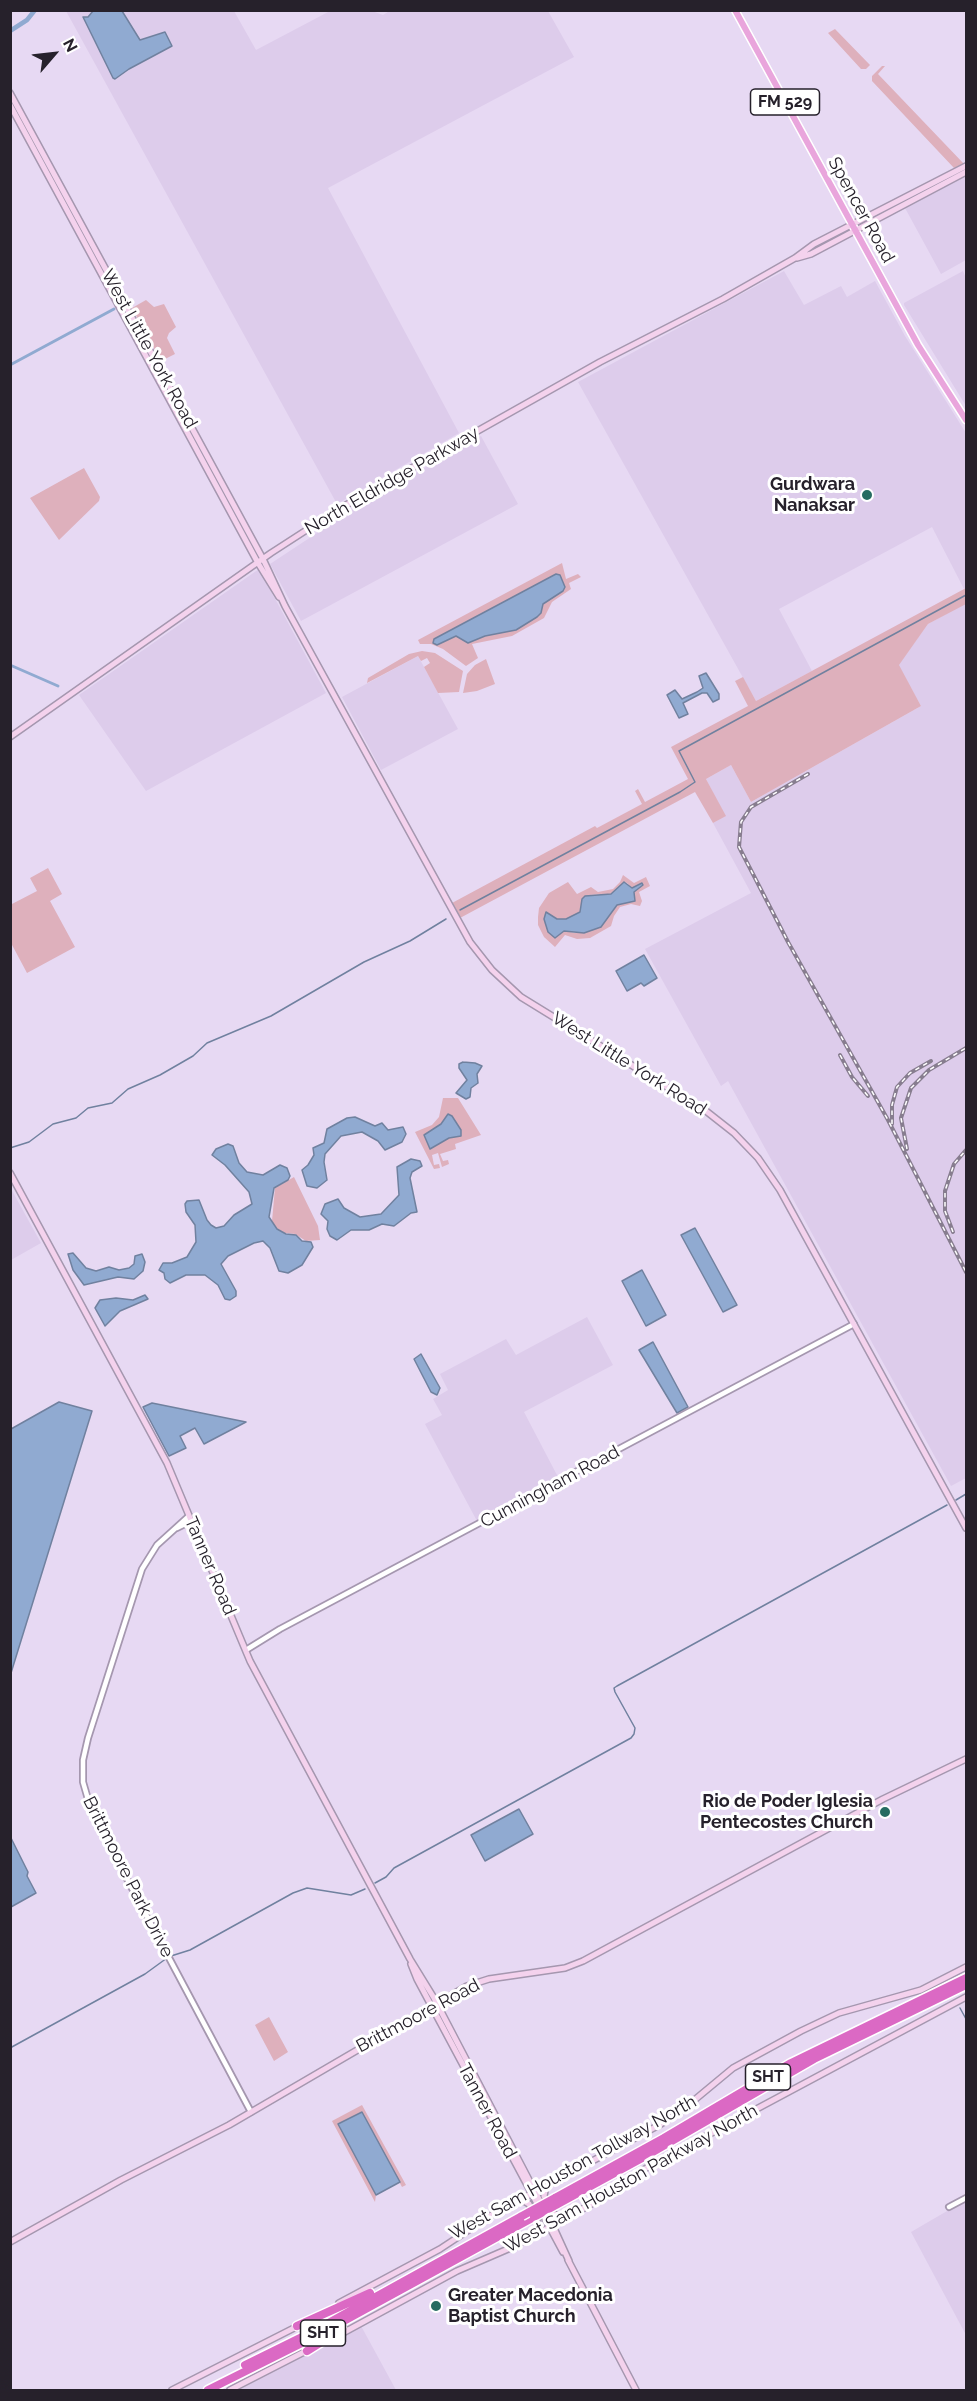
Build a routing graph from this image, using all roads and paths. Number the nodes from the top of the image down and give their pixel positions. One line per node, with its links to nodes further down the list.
1 (735, 10): 8 (main road, Spencer Road / FM 529)
2 (10, 93): 4 (main road, West Little York Road)
3 (10, 105): 4 (main road, West Little York Road)
4 (43, 158): 10 (main road, West Little York Road)
5 (966, 166): 7 (main road, North Eldridge Parkway)
6 (966, 172): 7 (main road, North Eldridge Parkway)
7 (913, 197): 8 (main road, North Eldridge Parkway)
8 (854, 227): 9 (main road, Spencer Road / FM 529); 10 (main road, North Eldridge Parkway)
9 (966, 420)
10 (260, 561): 11 (main road, North Eldridge Parkway); 13 (main road, West Little York Road)
11 (10, 737)
12 (10, 1173): 14 (main road, Tanner Road)
13 (854, 1324): 15 (main road, West Little York Road); 16 (street, Cunningham Road)
14 (190, 1519): 16 (main road, Tanner Road); 28 (street, Brittmoore Park Drive)
15 (966, 1528)
16 (246, 1650): 25 (main road, Tanner Road)
17 (966, 1759): 25 (main road, Brittmoore Road)
18 (966, 1967): 32 (main road, West Sam Houston Parkway North)
19 (966, 1972): 26 (highway)
20 (966, 1978): 26 (highway, West Sam Houston Tollway North / SHT)
21 (966, 1985): 24 (highway, West Sam Houston Tollway North / SHT)
22 (966, 1991): 24 (highway)
23 (966, 1997): 38 (main road, West Sam Houston Parkway North)
24 (940, 2000): 27 (highway, West Sam Houston Tollway North / SHT)
25 (433, 2004): 28 (main road, Brittmoore Road); 30 (main road, Tanner Road); 31 (main road, Tanner Road)
26 (875, 2022): 35 (highway, West Sam Houston Tollway North / SHT)
27 (860, 2037): 29 (highway, SHT); 29 (highway, West Sam Houston Tollway North / SHT)
28 (251, 2112): 42 (main road, Brittmoore Road)
29 (652, 2152): 35 (highway, West Sam Houston Tollway North / SHT)
30 (513, 2161): 33 (main road, Tanner Road); 36 (main road)
31 (523, 2168): 32 (main road); 33 (main road, Tanner Road)
32 (546, 2186): 33 (main road, West Sam Houston Parkway North); 38 (main road)
33 (533, 2193): 36 (main road, West Sam Houston Parkway North); 40 (main road, Tanner Road)
34 (966, 2198): 37 (street)
35 (556, 2201): 39 (highway, West Sam Houston Tollway North / SHT, bridge)
36 (516, 2202): 41 (main road); 46 (main road, West Sam Houston Parkway North)
37 (949, 2207)
38 (568, 2217): 40 (main road, West Sam Houston Parkway North); 43 (main road)
39 (526, 2218): 44 (highway, West Sam Houston Tollway North / SHT); 45 (highway, West Sam Houston Tollway North / SHT)
40 (551, 2227): 41 (main road, West Sam Houston Parkway North); 43 (main road, Tanner Road)
41 (536, 2234): 43 (main road); 47 (main road, West Sam Houston Parkway North)
42 (10, 2242)
43 (561, 2247): 52 (main road, Tanner Road)
44 (468, 2253): 47 (highway); 50 (highway, West Sam Houston Tollway North / SHT)
45 (401, 2281): 46 (highway); 49 (highway, West Sam Houston Tollway North / SHT)
46 (297, 2326): 48 (main road, West Sam Houston Parkway North)
47 (307, 2351): 51 (main road, West Sam Houston Parkway North)
48 (172, 2391)
49 (197, 2391)
50 (207, 2391)
51 (230, 2391)
52 (636, 2391)

